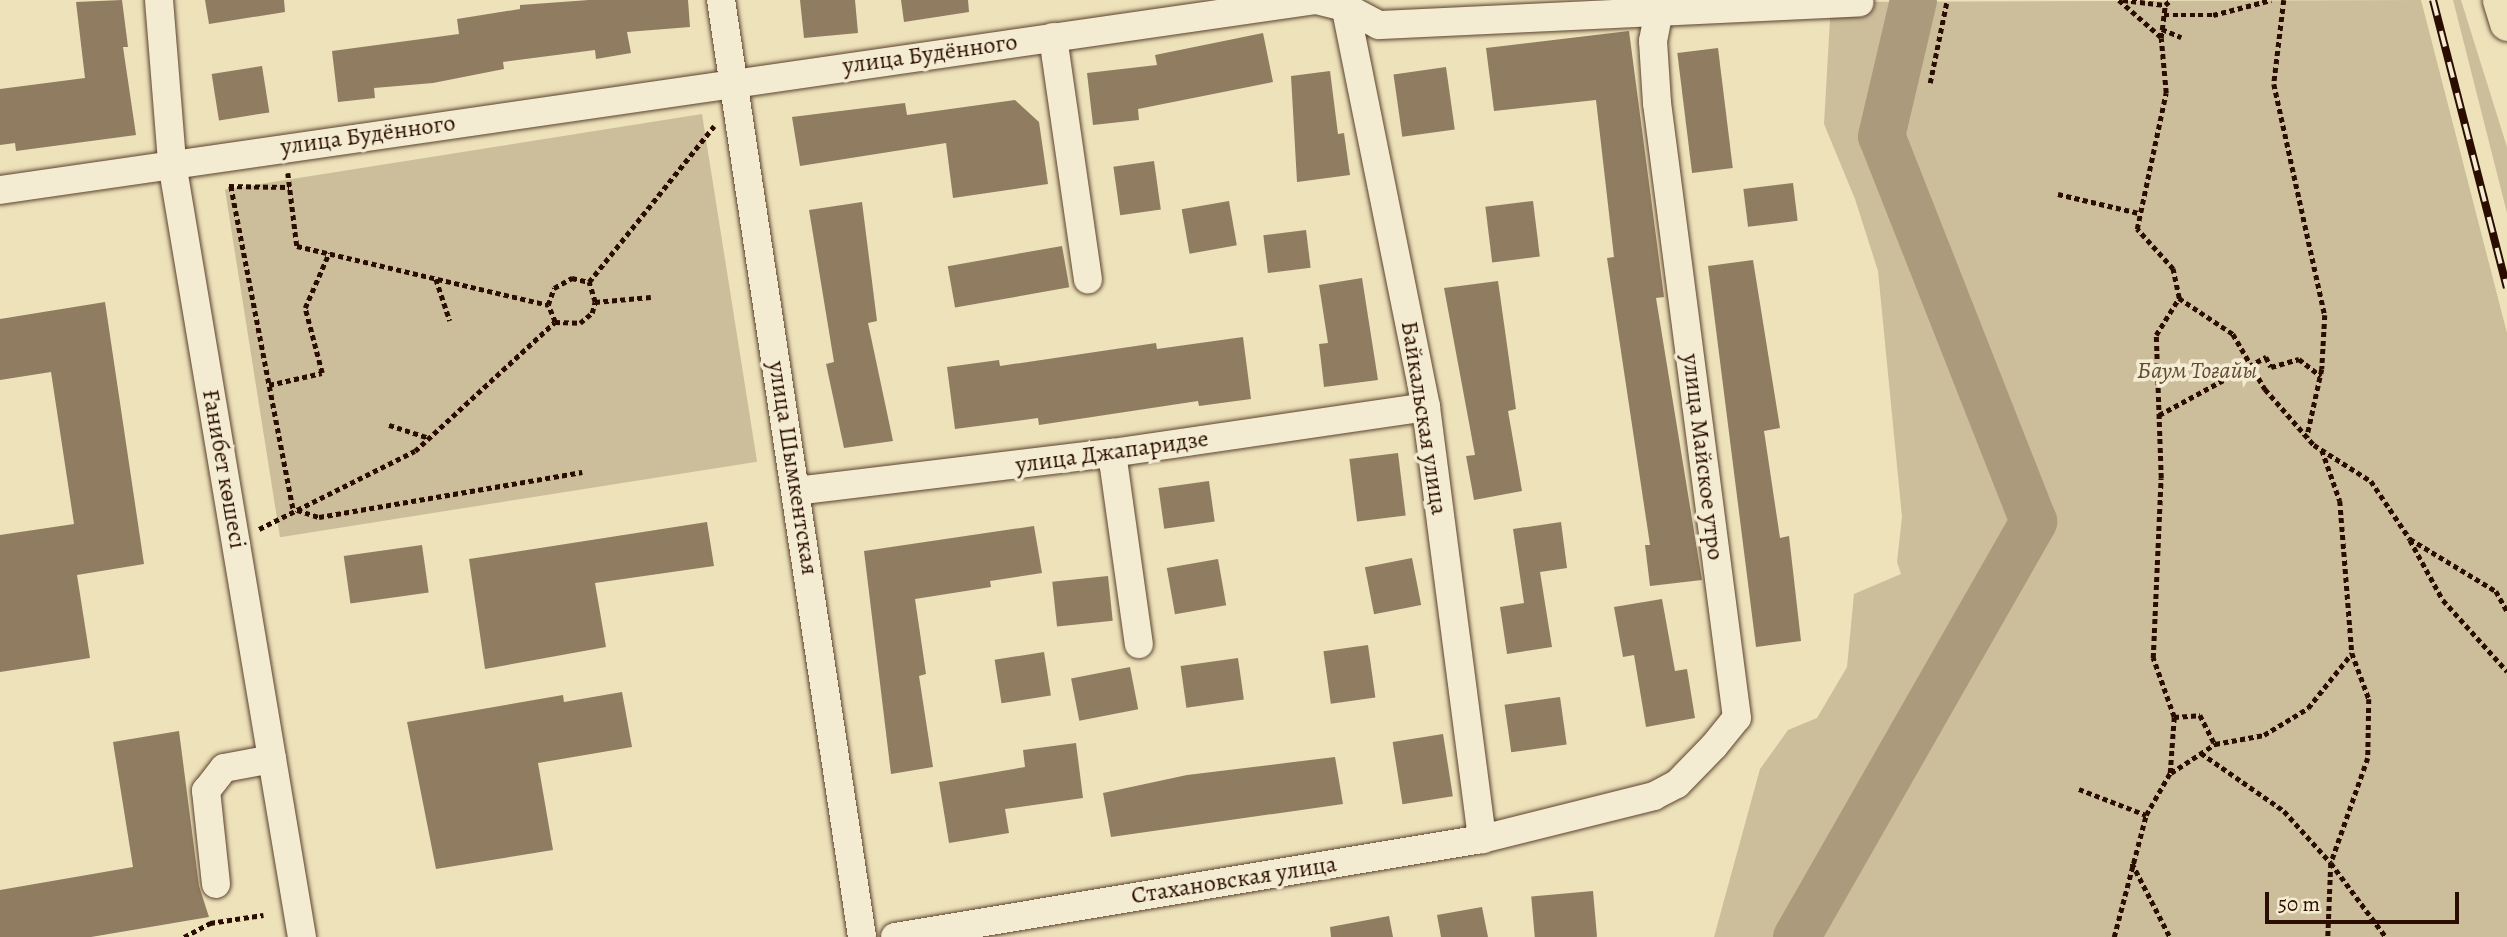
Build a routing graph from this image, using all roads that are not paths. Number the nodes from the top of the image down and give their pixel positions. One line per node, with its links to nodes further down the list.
1 (159, 0): 10 (street, Ғанибет көшесі)
2 (721, 0): 9 (street, улица Шымкентская)
3 (2500, 0): 7 (main road)
4 (1859, 2): 6 (street, улица Будённого)
5 (1344, 4): 6 (street, улица Будённого); 8 (street, улица Будённого); 13 (street, Байкальская улица)
6 (1664, 6): 18 (street, улица Майское утро)
7 (2507, 23)
8 (1053, 37): 9 (street, улица Будённого); 12 (street)
9 (735, 90): 10 (street, улица Будённого); 15 (street, улица Шымкентская)
10 (172, 163): 11 (street, улица Будённого); 17 (street, Ғанибет көшесі)
11 (0, 190)
12 (1088, 279)
13 (1426, 408): 14 (street, улица Джапаридзе); 19 (street, Байкальская улица)
14 (1112, 453): 15 (street, улица Джапаридзе); 16 (street)
15 (796, 491): 22 (street, улица Шымкентская)
16 (1139, 644)
17 (272, 759): 20 (street); 21 (street, Ғанибет көшесі)
18 (1571, 817): 19 (street, Стахановская улица)
19 (1482, 839): 23 (street, Стахановская улица)
20 (216, 884)
21 (302, 937)
22 (862, 937)
23 (895, 937)

